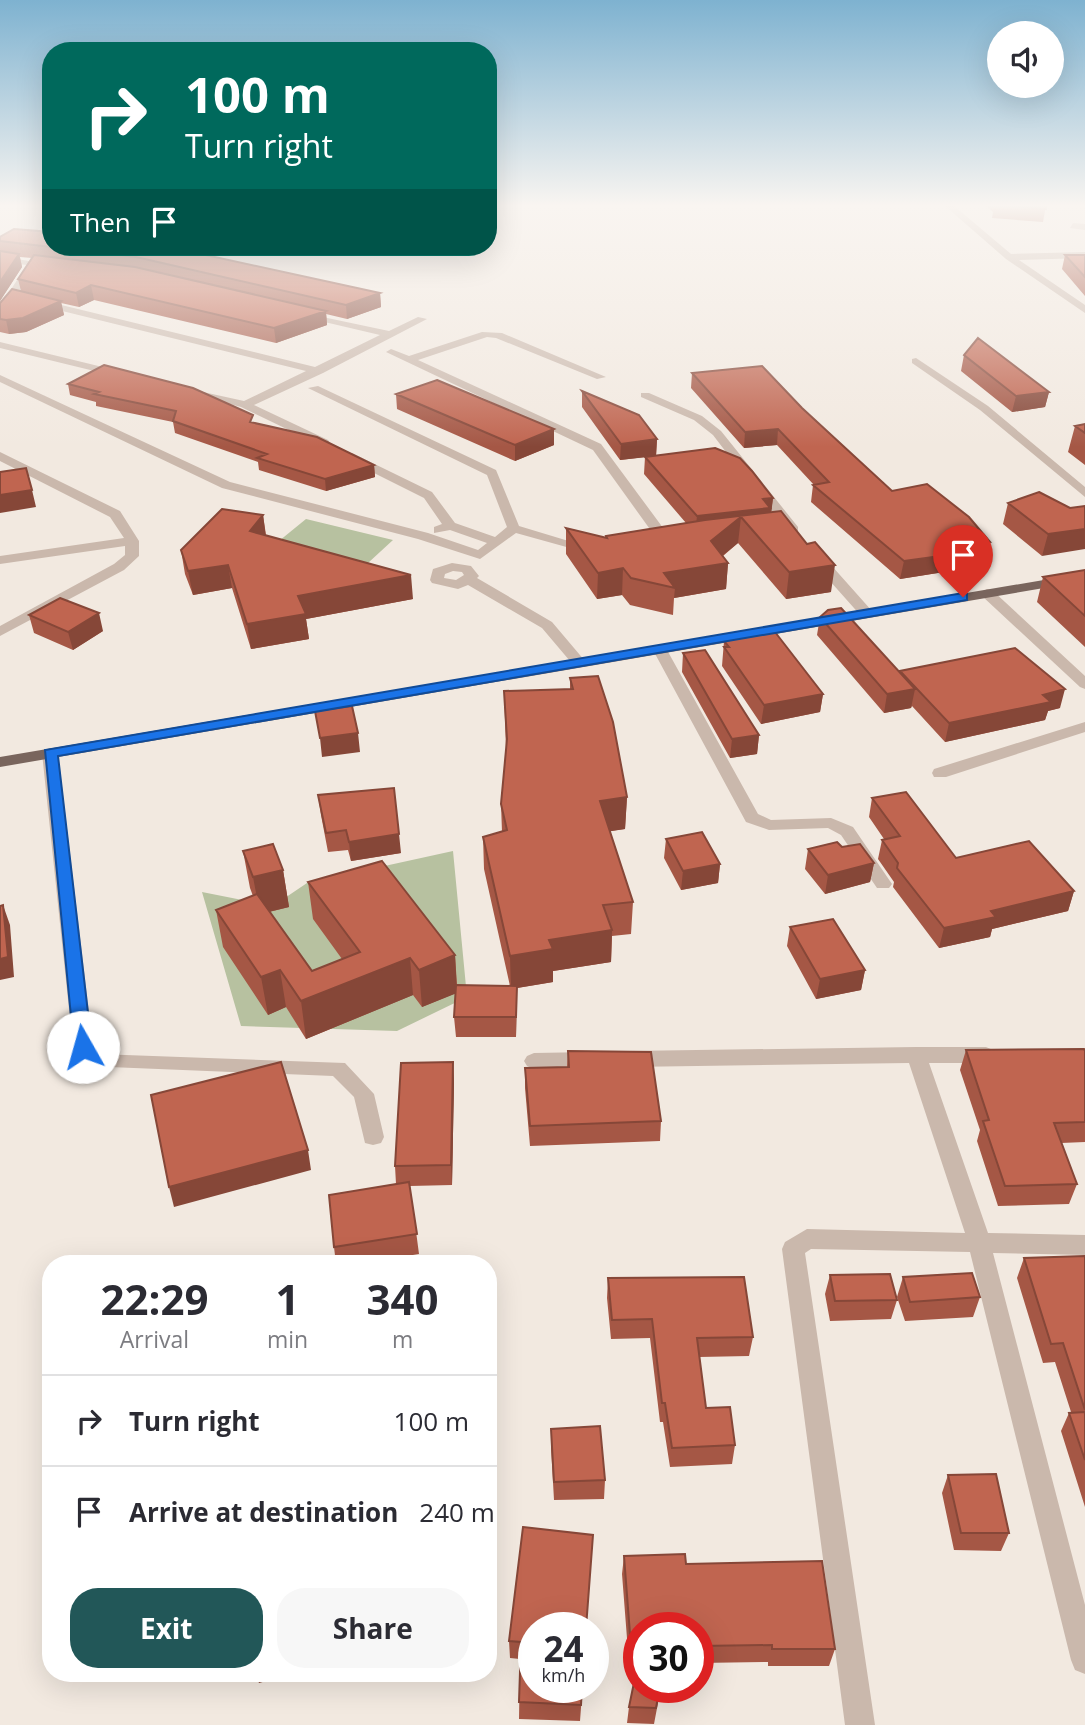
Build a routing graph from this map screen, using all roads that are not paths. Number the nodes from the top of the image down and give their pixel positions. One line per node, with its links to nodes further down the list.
1 (17, 286): 3 (street)
2 (1050, 286): 5 (street)
3 (10, 296): 6 (street); 13 (street)
4 (285, 310): 8 (street)
5 (1085, 310)
6 (0, 314)
7 (422, 319): 8 (street)
8 (391, 335): 13 (street)
9 (0, 345): 14 (street)
10 (391, 352): 11 (street)
11 (409, 359): 15 (street); 30 (street)
12 (916, 361): 24 (street)
13 (319, 371): 20 (street)
14 (129, 377)
15 (601, 377)
16 (0, 379): 27 (street)
17 (314, 388): 26 (street)
18 (181, 389): 20 (street)
19 (645, 395): 36 (street)
20 (245, 405): 25 (street)
21 (0, 456): 22 (street)
22 (35, 474): 23 (street); 28 (street)
23 (12, 477)
24 (1085, 493)
25 (450, 526): 27 (street); 29 (street)
26 (514, 528): 29 (street); 31 (street)
27 (423, 536): 32 (street)
28 (132, 541): 33 (street); 37 (street)
29 (495, 541): 32 (street)
30 (666, 543)
31 (598, 551)
32 (480, 555): 39 (street)
33 (0, 560)
34 (1085, 577): 35 (main road)
35 (987, 593): 36 (main road); 40 (street)
36 (867, 614): 38 (main road)
37 (0, 632)
38 (660, 650): 39 (main road); 45 (street)
39 (580, 664): 42 (main road)
40 (1085, 684)
41 (1085, 727): 44 (street)
42 (50, 753): 43 (main road); 49 (street)
43 (0, 762)
44 (940, 774)
45 (883, 884)
46 (1007, 1054): 47 (street)
47 (916, 1055): 48 (street); 50 (street)
48 (534, 1061)
49 (373, 1137)
50 (979, 1241): 51 (street); 52 (street); 53 (street)
51 (1085, 1245)
52 (1085, 1660)
53 (860, 1725)

